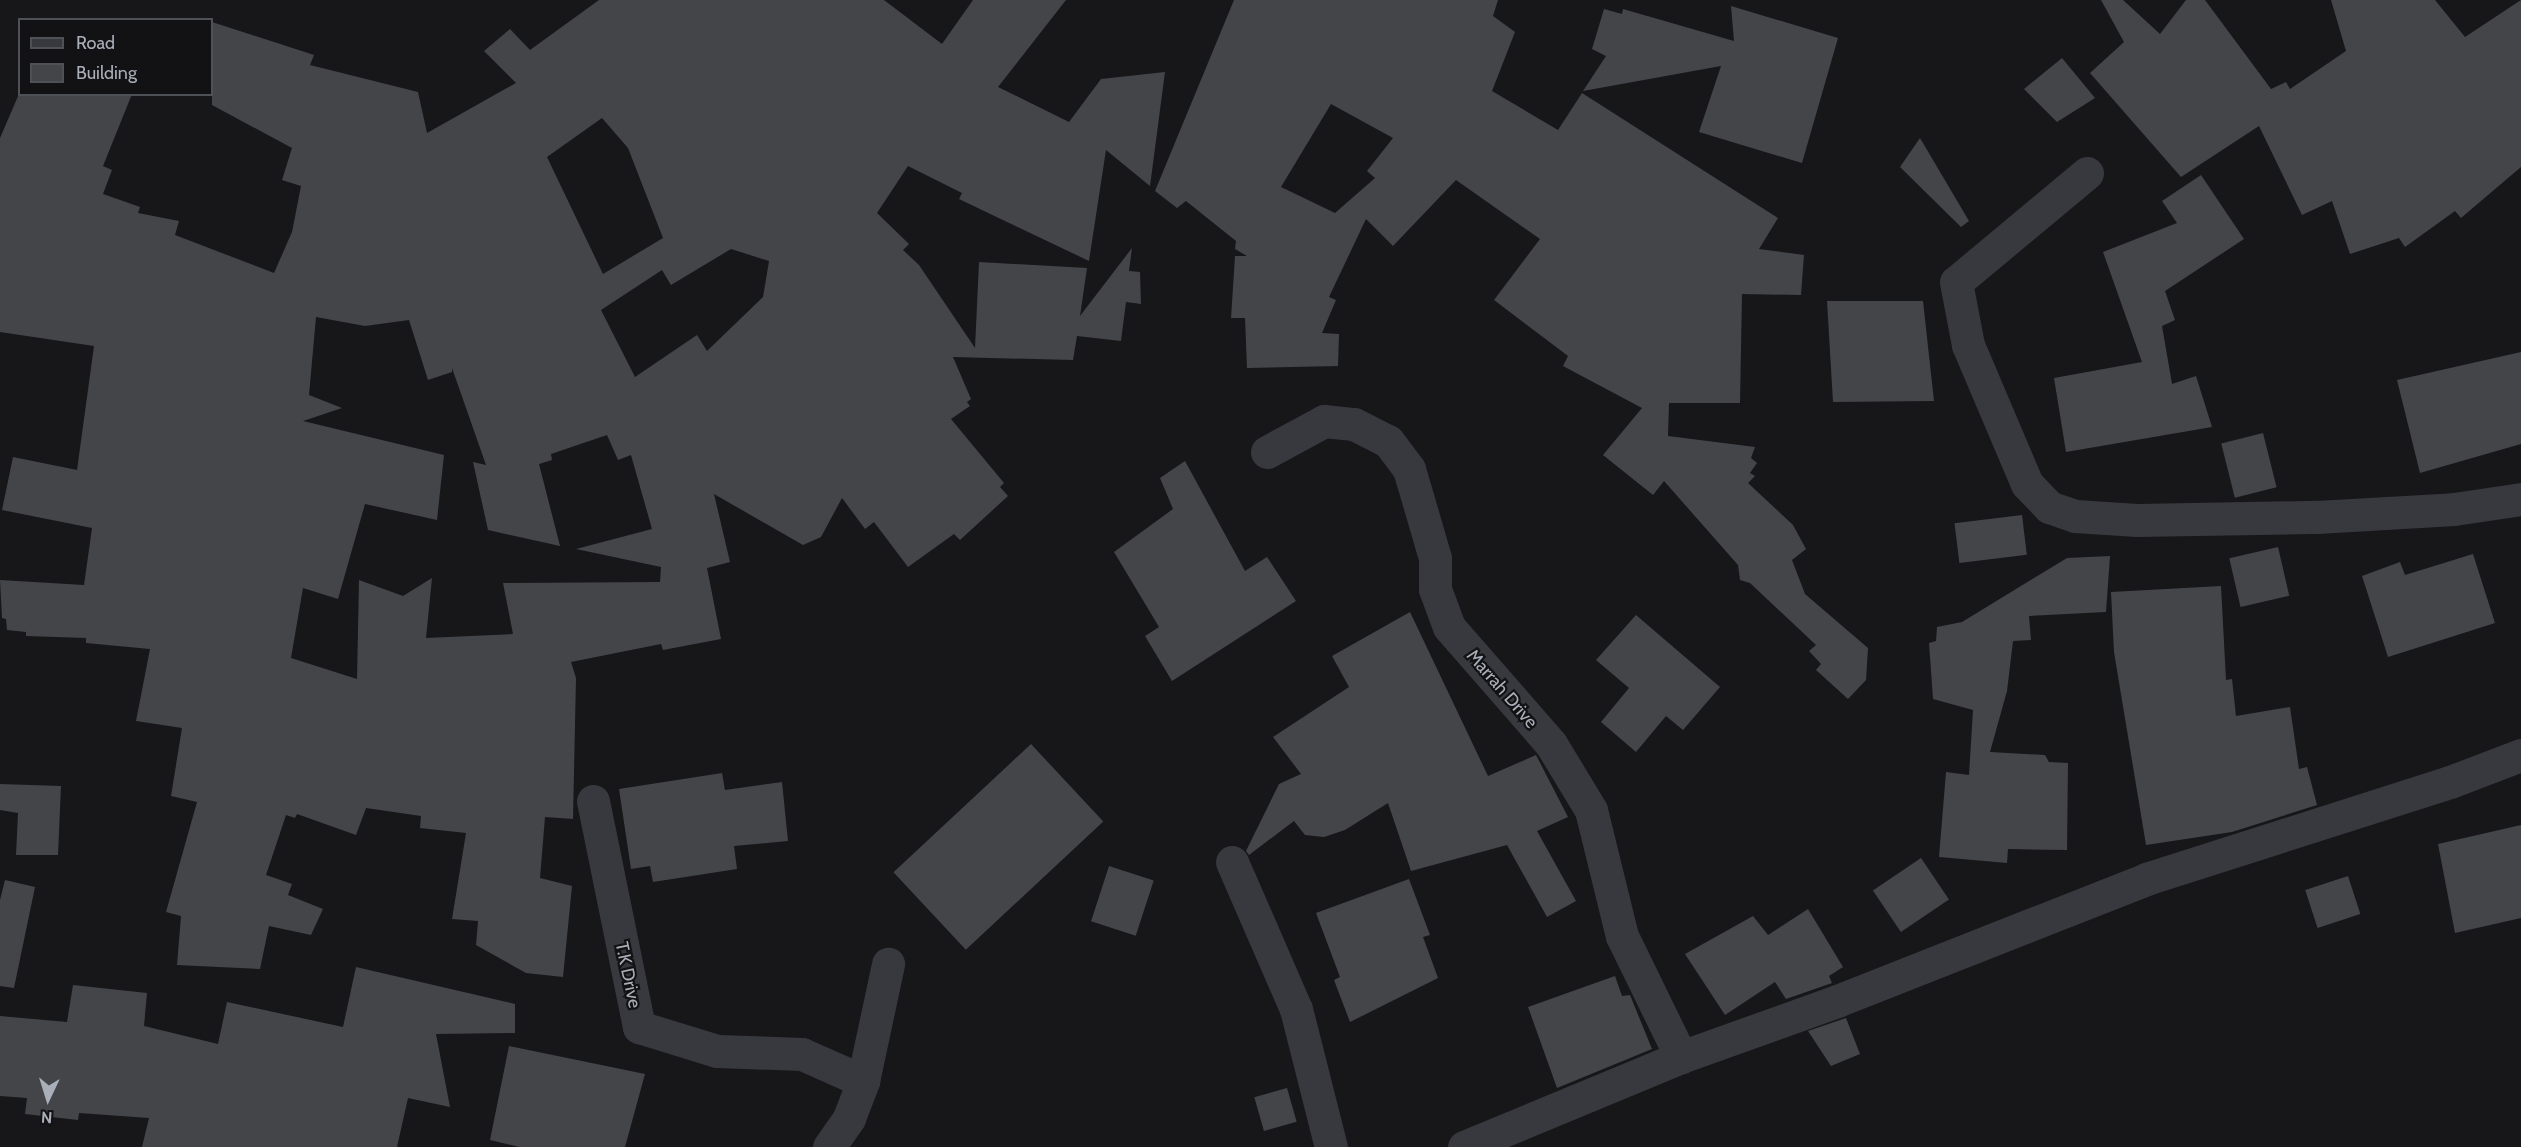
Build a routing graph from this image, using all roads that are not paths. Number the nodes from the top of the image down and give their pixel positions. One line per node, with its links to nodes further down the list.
1 (2087, 173): 3 (street)
2 (1267, 452): 8 (street, Marrah Drive)
3 (2521, 499)
4 (2521, 754): 8 (street)
5 (592, 801): 9 (street, T.K Drive)
6 (1232, 861): 11 (street)
7 (888, 964): 9 (street)
8 (1681, 1057): 12 (street)
9 (862, 1081): 10 (street)
10 (829, 1147)
11 (1331, 1147)
12 (1464, 1147)

